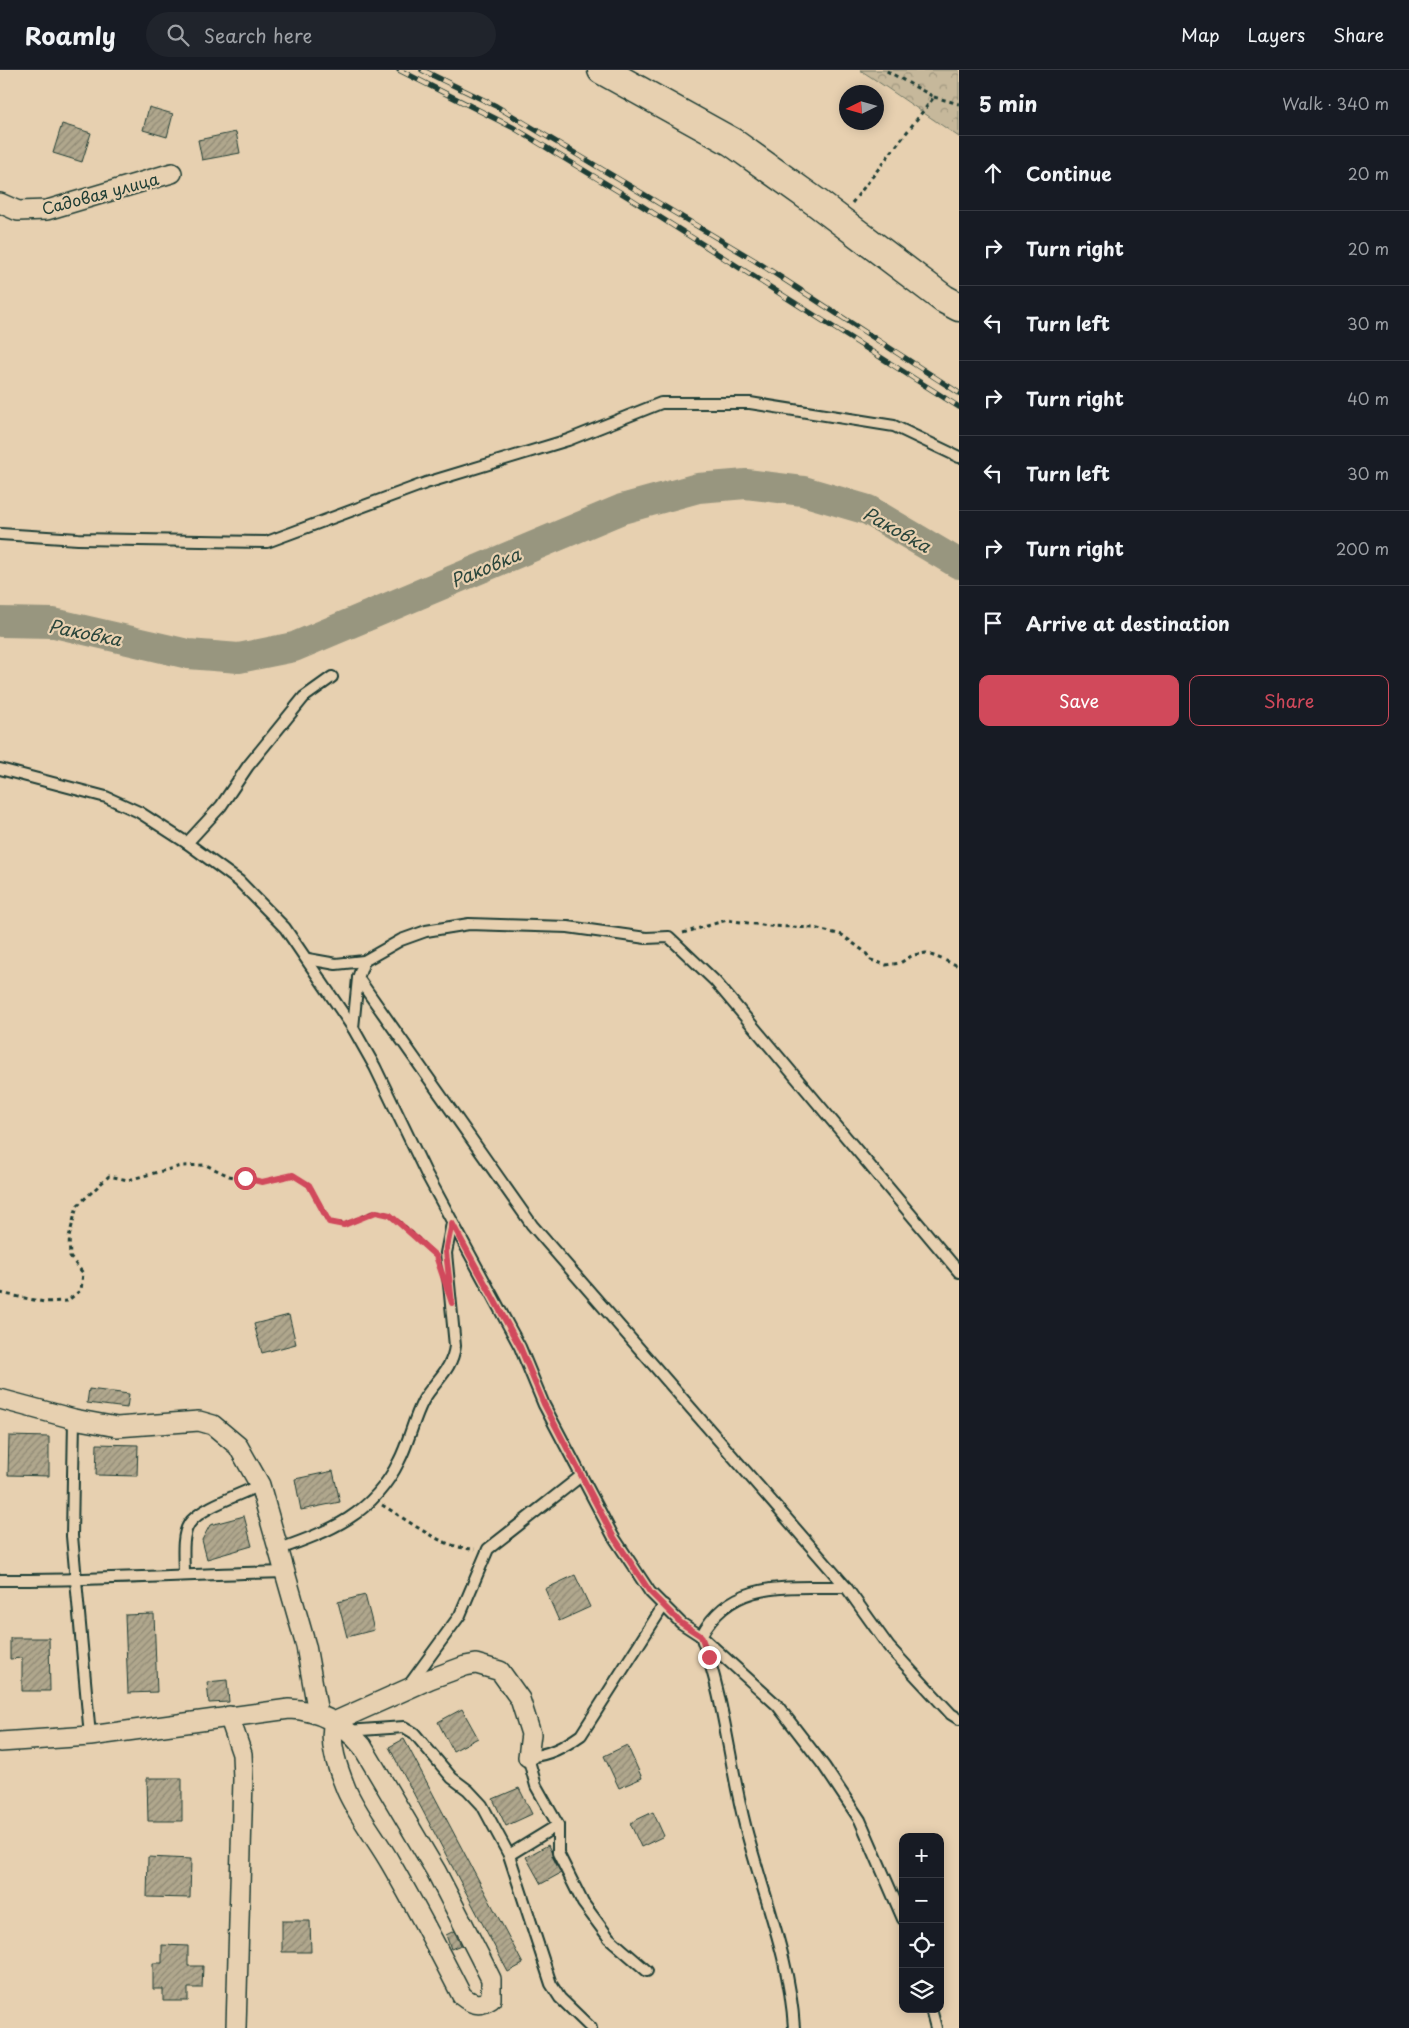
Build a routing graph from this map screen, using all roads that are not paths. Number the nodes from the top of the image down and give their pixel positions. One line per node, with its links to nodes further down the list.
1 (602, 70): 4 (main road)
2 (172, 174): 3 (street, Садовая улица)
3 (0, 203)
4 (959, 307)
5 (959, 457): 6 (lane)
6 (0, 534)
7 (332, 677): 9 (lane)
8 (0, 768): 9 (lane)
9 (187, 843): 10 (lane)
10 (308, 959): 11 (lane); 13 (lane)
11 (364, 961): 12 (lane); 15 (lane)
12 (358, 978): 13 (lane); 25 (lane)
13 (353, 1028): 14 (lane)
14 (452, 1223): 18 (lane); 20 (lane)
15 (959, 1272)
16 (0, 1399): 17 (street)
17 (74, 1419): 19 (street); 24 (lane)
18 (581, 1476): 26 (lane); 28 (lane)
19 (260, 1485): 20 (street); 22 (lane)
20 (277, 1550): 21 (street)
21 (286, 1572): 22 (lane); 31 (street)
22 (184, 1574): 24 (lane)
23 (0, 1580): 24 (lane)
24 (77, 1581): 32 (lane)
25 (846, 1587): 27 (lane); 30 (lane)
26 (664, 1605): 27 (lane); 34 (lane)
27 (701, 1636): 37 (lane); 42 (lane)
28 (406, 1690): 31 (street); 34 (street)
29 (230, 1716): 31 (street); 32 (street); 40 (street)
30 (959, 1719)
31 (333, 1722): 31 (street); 36 (lane)
32 (90, 1736): 33 (street)
33 (0, 1742)
34 (528, 1757): 35 (lane)
35 (558, 1826): 36 (lane); 38 (lane)
36 (509, 1855): 41 (lane)
37 (899, 1910)
38 (647, 1971)
39 (932, 2013): 43 (lane)
40 (236, 2028)
41 (591, 2028)
42 (794, 2028)
43 (936, 2028)

